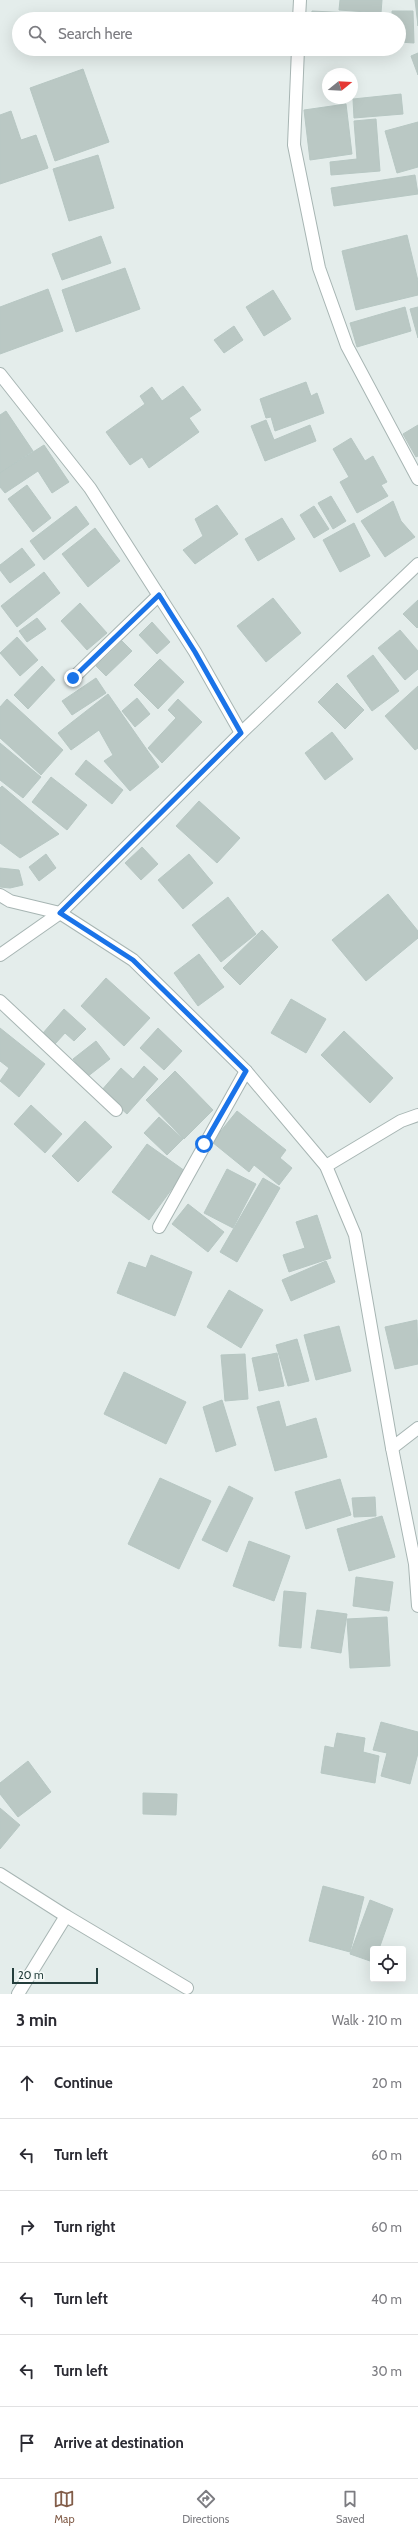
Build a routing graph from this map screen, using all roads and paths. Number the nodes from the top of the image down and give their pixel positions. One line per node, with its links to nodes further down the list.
1 (300, 0): 2 (street)
2 (299, 12)
3 (298, 56): 5 (street)
4 (0, 374): 7 (street)
5 (418, 479)
6 (418, 564): 9 (street)
7 (159, 595): 8 (street); 9 (street)
8 (73, 678)
9 (241, 733): 11 (street)
10 (0, 895): 11 (street)
11 (60, 913): 12 (street); 14 (street)
12 (0, 955)
13 (0, 1001): 15 (street)
14 (246, 1071): 17 (street); 18 (street)
15 (116, 1110)
16 (418, 1115): 17 (street)
17 (326, 1166): 20 (street)
18 (159, 1227)
19 (418, 1428): 20 (street)
20 (392, 1448): 21 (street)
21 (418, 1604)
22 (0, 1874): 23 (street)
23 (66, 1916): 24 (street); 25 (street)
24 (187, 1988)
25 (18, 1994)

